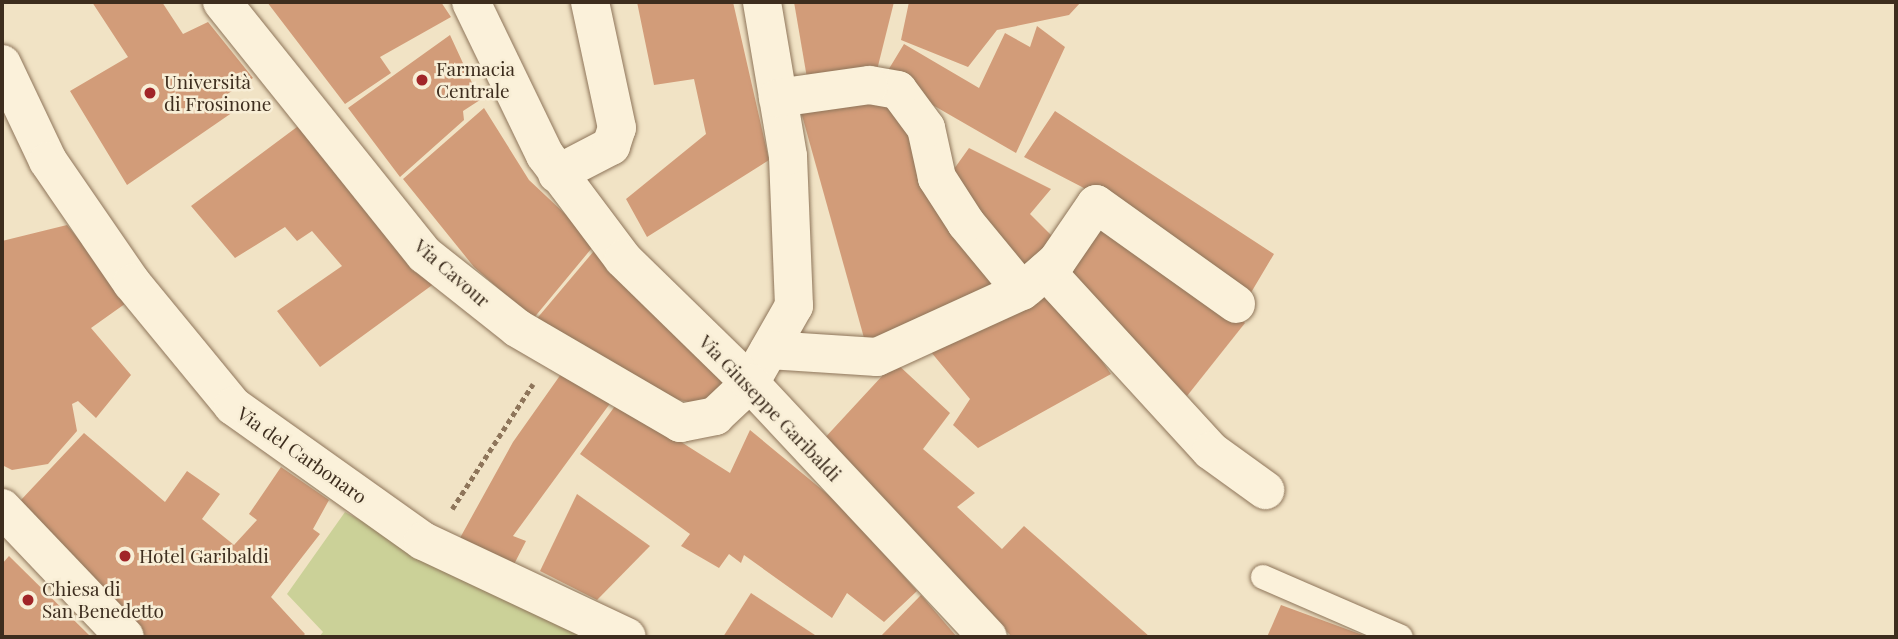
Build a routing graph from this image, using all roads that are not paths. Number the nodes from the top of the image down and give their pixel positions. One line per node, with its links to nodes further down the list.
1 (222, 2): 11 (street, Via Cavour)
2 (471, 2): 7 (street, Via Giuseppe Garibaldi)
3 (590, 2): 7 (street)
4 (762, 2): 6 (street, Via Cavour)
5 (2, 64): 16 (street, Via del Carbonaro)
6 (778, 98): 8 (street); 10 (street, Via Cavour)
7 (557, 174): 11 (street, Via Giuseppe Garibaldi)
8 (1034, 281): 9 (street); 10 (street); 12 (street)
9 (1236, 304)
10 (769, 350): 11 (street, Via Cavour)
11 (750, 383): 17 (street, Via Giuseppe Garibaldi)
12 (1265, 490)
13 (2, 508): 15 (street)
14 (1263, 577): 18 (lane)
15 (125, 637)
16 (627, 637)
17 (988, 637)
18 (1401, 637)

